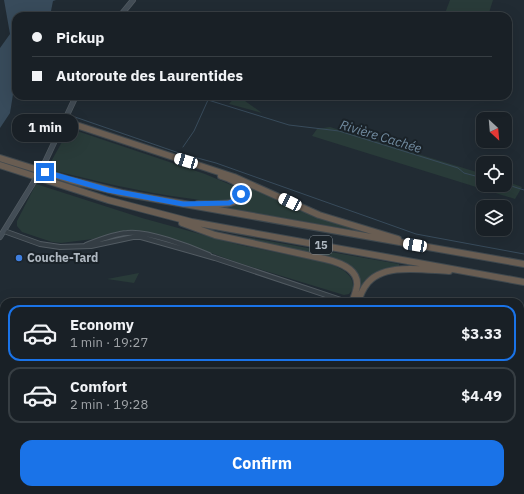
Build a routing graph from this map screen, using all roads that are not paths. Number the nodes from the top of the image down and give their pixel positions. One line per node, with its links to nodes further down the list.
1 (133, 0): 2 (main road)
2 (123, 12)
3 (74, 100): 4 (main road)
4 (64, 121): 5 (highway); 10 (main road, bridge)
5 (172, 156): 8 (highway); 12 (highway)
6 (0, 158): 8 (highway, 15)
7 (0, 165): 9 (highway, 15)
8 (183, 204): 12 (highway, 15)
9 (160, 214): 14 (highway, 15); 17 (highway)
10 (4, 231): 11 (main road); 16 (street)
11 (0, 237)
12 (415, 245): 13 (highway, 15)
13 (524, 264)
14 (482, 274): 15 (highway, 15); 18 (highway)
15 (524, 282)
16 (336, 298)
17 (353, 298)
18 (360, 298)

